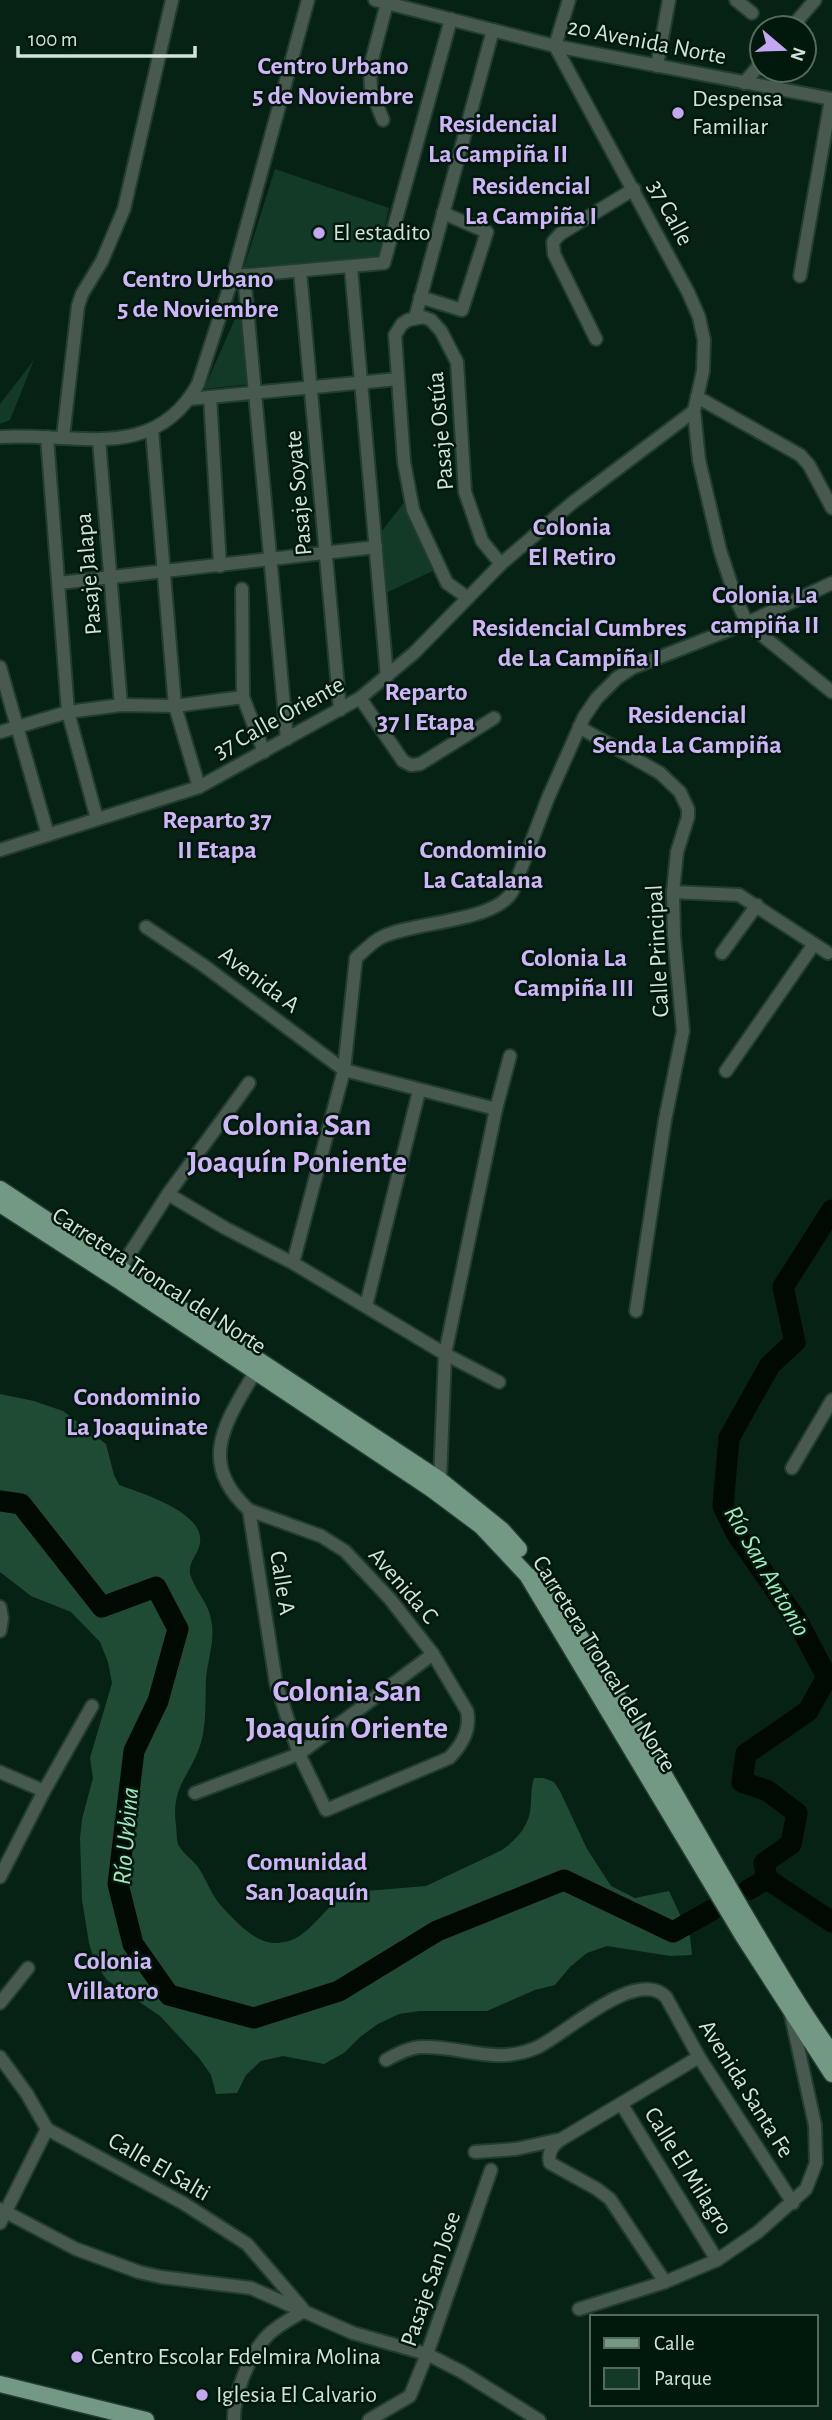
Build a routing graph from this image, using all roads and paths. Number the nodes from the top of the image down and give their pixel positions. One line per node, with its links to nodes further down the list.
1 (172, 0): 38 (street)
2 (308, 0): 22 (street)
3 (569, 0): 12 (street)
4 (669, 0): 13 (street)
5 (737, 0): 8 (street)
6 (815, 0): 9 (street)
7 (381, 2): 10 (street, 20 Avenida Norte); 17 (street)
8 (752, 13)
9 (803, 14)
10 (451, 19): 11 (street, 20 Avenida Norte); 20 (street)
11 (493, 30): 12 (street, 20 Avenida Norte); 19 (street)
12 (555, 46): 13 (street, 20 Avenida Norte); 18 (street, 37 Calle)
13 (657, 66): 15 (street, 20 Avenida Norte)
14 (748, 78): 15 (street)
15 (744, 83): 16 (street, 20 Avenida Norte)
16 (832, 99): 23 (street)
17 (383, 120)
18 (634, 189): 26 (street); 32 (street, 37 Calle)
19 (443, 213): 24 (street); 24 (street)
20 (351, 268): 21 (street); 28 (street)
21 (300, 271): 22 (street); 29 (street, Pasaje Soyate)
22 (239, 276): 30 (street); 33 (street)
23 (800, 276)
24 (420, 297): 25 (street)
25 (415, 318): 27 (street); 44 (street, Pasaje Ostúa)
26 (596, 339)
27 (398, 379): 28 (street); 51 (street)
28 (362, 382): 29 (street); 41 (street)
29 (311, 387): 30 (street); 42 (street, Pasaje Soyate)
30 (255, 392): 31 (street); 43 (street)
31 (210, 397): 33 (street); 45 (street)
32 (697, 397): 34 (street, 37 Calle); 40 (street)
33 (190, 399): 35 (street)
34 (694, 411): 44 (street, 37 Calle Oriente); 52 (street, 37 Calle)
35 (152, 430): 39 (street); 46 (street)
36 (0, 437): 37 (street)
37 (47, 437): 38 (street); 48 (street)
38 (63, 437): 39 (street)
39 (99, 440): 47 (street, Pasaje Jalapa)
40 (832, 508)
41 (376, 547): 42 (street); 54 (street)
42 (326, 553): 43 (street); 60 (street, Pasaje Soyate)
43 (271, 560): 45 (street); 66 (street)
44 (501, 564): 51 (street, 37 Calle Oriente)
45 (220, 566): 46 (street)
46 (163, 572): 47 (street); 59 (street)
47 (111, 578): 48 (street); 58 (street, Pasaje Jalapa)
48 (59, 583): 61 (street)
49 (832, 583): 52 (street)
50 (242, 589): 56 (street)
51 (468, 598): 54 (street, 37 Calle Oriente)
52 (747, 623): 55 (street); 64 (street)
53 (0, 667): 63 (street)
54 (387, 677): 57 (street, 37 Calle Oriente)
55 (832, 692)
56 (243, 697): 59 (street); 67 (street)
57 (360, 698): 60 (street, 37 Calle Oriente); 62 (street)
58 (121, 705): 59 (street); 61 (street)
59 (176, 706): 68 (street)
60 (341, 710): 66 (street, 37 Calle Oriente)
61 (68, 712): 63 (street); 69 (street)
62 (494, 718)
63 (16, 727): 65 (street); 70 (street)
64 (579, 727): 72 (street, Calle Principal); 79 (street)
65 (0, 732)
66 (287, 739): 67 (street, 37 Calle Oriente)
67 (264, 752): 68 (street, 37 Calle Oriente)
68 (199, 787): 69 (street, 37 Calle Oriente)
69 (97, 819): 70 (street, 37 Calle Oriente)
70 (48, 835): 71 (street, 37 Calle Oriente)
71 (1, 847)
72 (673, 892): 73 (street); 90 (street, Calle Principal)
73 (757, 905): 75 (street); 76 (street)
74 (146, 926): 79 (street, Avenida A)
75 (814, 944): 77 (street); 80 (street)
76 (722, 953)
77 (828, 953)
78 (510, 1056): 83 (street)
79 (344, 1070): 82 (street); 87 (street)
80 (726, 1071)
81 (249, 1083): 85 (street)
82 (419, 1091): 83 (street); 89 (street)
83 (496, 1109): 91 (street)
84 (0, 1189): 88 (main road, Carretera Troncal del Norte)
85 (168, 1194): 87 (street); 88 (street)
86 (0, 1204): 88 (main road, Carretera Troncal del Norte)
87 (293, 1263): 89 (street)
88 (118, 1273): 92 (main road, Carretera Troncal del Norte); 96 (main road, Carretera Troncal del Norte)
89 (366, 1306): 91 (street)
90 (636, 1311)
91 (444, 1354): 93 (street); 96 (street)
92 (255, 1371): 97 (street); 110 (main road, Carretera Troncal del Norte)
93 (499, 1382)
94 (832, 1400): 95 (street)
95 (792, 1468)
96 (440, 1480): 111 (main road, Carretera Troncal del Norte)
97 (249, 1510): 100 (street, Avenida C); 102 (street, Calle A)
98 (0, 1608): 99 (street)
99 (0, 1631)
100 (433, 1654): 102 (street); 106 (street, Avenida C)
101 (92, 1706): 104 (street)
102 (299, 1754): 105 (street); 106 (street, Calle A)
103 (0, 1772): 104 (street)
104 (44, 1791): 107 (street)
105 (195, 1793)
106 (326, 1810)
107 (0, 1877)
108 (28, 1968): 109 (street)
109 (0, 2003)
110 (790, 2011): 115 (main road, Carretera Troncal del Norte); 121 (street)
111 (832, 2053)
112 (699, 2056): 114 (street, Avenida Santa Fe); 116 (street, Calle El Milagro); 121 (street, Avenida Santa Fe)
113 (0, 2057): 117 (street)
114 (386, 2060)
115 (832, 2074)
116 (622, 2105): 118 (street, Calle El Milagro); 123 (street, Calle El Milagro)
117 (47, 2129): 122 (street); 126 (street, Calle El Salti)
118 (559, 2140): 119 (street, Calle El Milagro); 124 (street)
119 (475, 2152)
120 (492, 2170): 127 (street, Pasaje San Jose)
121 (793, 2203): 123 (street)
122 (1, 2214): 126 (street)
123 (717, 2260): 124 (street)
124 (665, 2282): 125 (street)
125 (579, 2309)
126 (304, 2311): 127 (street); 131 (street)
127 (427, 2354): 129 (street); 132 (street, Pasaje San Jose)
128 (0, 2384): 130 (main road)
129 (521, 2415): 133 (street)
130 (146, 2420)
131 (234, 2420)
132 (369, 2420)
133 (539, 2420)

